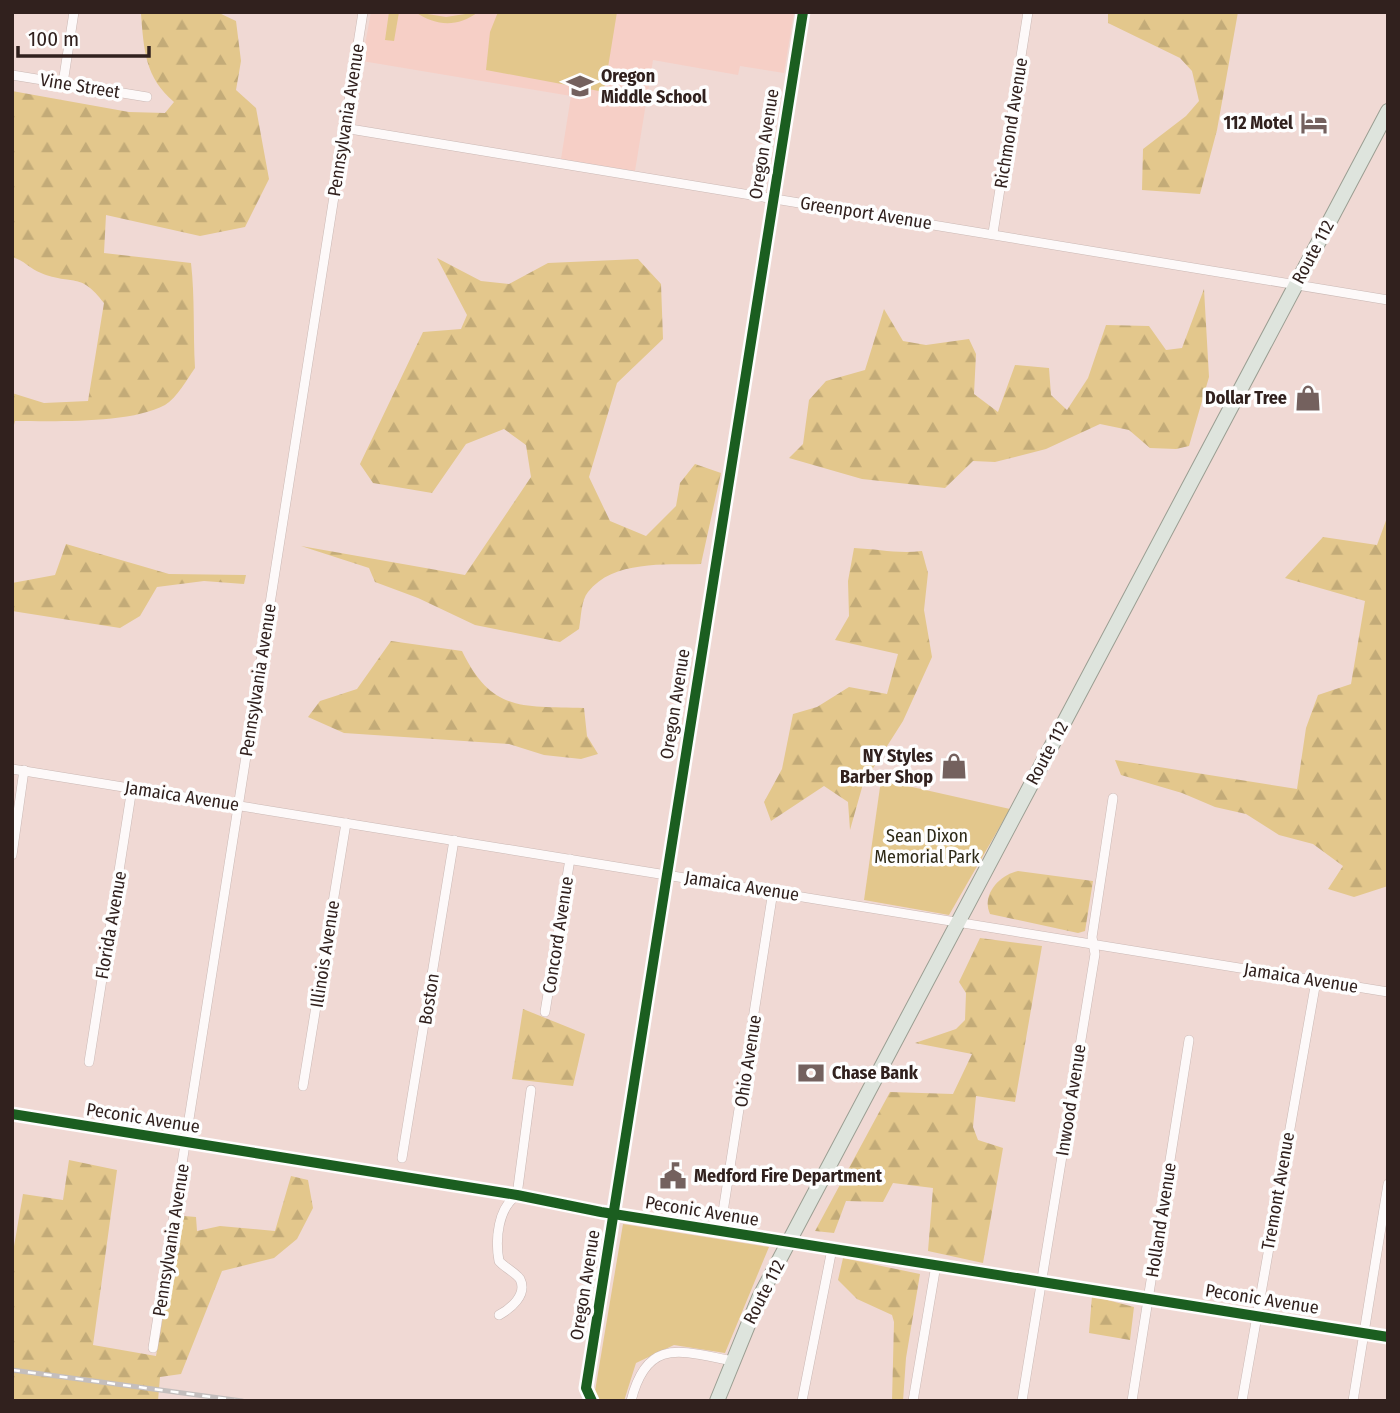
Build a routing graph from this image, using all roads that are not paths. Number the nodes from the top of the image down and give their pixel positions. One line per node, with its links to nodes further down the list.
1 (74, 12): 6 (street)
2 (363, 12): 9 (street, Pennsylvania Avenue)
3 (803, 12): 10 (street, Oregon Avenue)
4 (1028, 12): 11 (street, Richmond Avenue)
5 (12, 75): 6 (street, Vine Street)
6 (63, 83): 7 (street, Vine Street)
7 (147, 97)
8 (1388, 111): 12 (main road, Route 112)
9 (344, 128): 10 (street, Greenport Avenue); 18 (street, Pennsylvania Avenue)
10 (773, 198): 11 (street, Greenport Avenue); 23 (street, Oregon Avenue)
11 (993, 233): 12 (street, Greenport Avenue)
12 (1295, 285): 13 (street, Greenport Avenue); 25 (main road, Route 112)
13 (1388, 300)
14 (12, 769): 15 (street, Jamaica Avenue)
15 (24, 771): 16 (street, Jamaica Avenue); 21 (street)
16 (132, 788): 18 (street, Jamaica Avenue); 31 (street, Florida Avenue)
17 (1113, 798): 26 (street, Inwood Avenue)
18 (238, 805): 19 (street, Jamaica Avenue); 35 (street, Pennsylvania Avenue)
19 (346, 823): 20 (street, Jamaica Avenue); 32 (street, Illinois Avenue)
20 (454, 840): 22 (street, Jamaica Avenue); 36 (street, Boston)
21 (12, 855)
22 (570, 859): 23 (street, Jamaica Avenue); 29 (street, Concord Avenue)
23 (665, 874): 24 (street, Jamaica Avenue); 39 (street, Oregon Avenue)
24 (773, 891): 25 (street, Jamaica Avenue); 40 (street, Ohio Avenue)
25 (958, 922): 26 (street, Jamaica Avenue); 41 (main road, Route 112)
26 (1093, 945): 27 (street, Jamaica Avenue); 44 (street, Inwood Avenue)
27 (1316, 981): 28 (street, Jamaica Avenue); 47 (street, Tremont Avenue)
28 (1388, 992)
29 (545, 1012)
30 (1189, 1040): 45 (street, Holland Avenue)
31 (89, 1062)
32 (303, 1086)
33 (531, 1090): 38 (street)
34 (12, 1114): 35 (street, Peconic Avenue)
35 (187, 1142): 38 (street, Peconic Avenue); 50 (street, Pennsylvania Avenue)
36 (402, 1158)
37 (1388, 1184): 48 (street)
38 (517, 1195): 39 (street, Peconic Avenue); 46 (street)
39 (613, 1214): 40 (street, Peconic Avenue); 52 (street, Oregon Avenue)
40 (720, 1231): 41 (street, Peconic Avenue)
41 (789, 1242): 42 (street, Peconic Avenue); 51 (main road, Route 112)
42 (832, 1249): 43 (street, Peconic Avenue); 55 (street)
43 (936, 1265): 44 (street, Peconic Avenue); 56 (street)
44 (1041, 1281): 45 (street, Peconic Avenue); 57 (street, Inwood Avenue)
45 (1149, 1299): 47 (street, Peconic Avenue); 58 (street, Holland Avenue)
46 (499, 1315)
47 (1256, 1316): 48 (street, Peconic Avenue); 59 (street, Tremont Avenue)
48 (1364, 1333): 49 (street, Peconic Avenue); 60 (street)
49 (1388, 1337)
50 (153, 1348)
51 (733, 1361): 53 (street); 54 (main road, Route 112)
52 (592, 1401)
53 (631, 1401)
54 (717, 1401)
55 (802, 1401)
56 (913, 1401)
57 (1022, 1401)
58 (1132, 1401)
59 (1242, 1401)
60 (1353, 1401)

